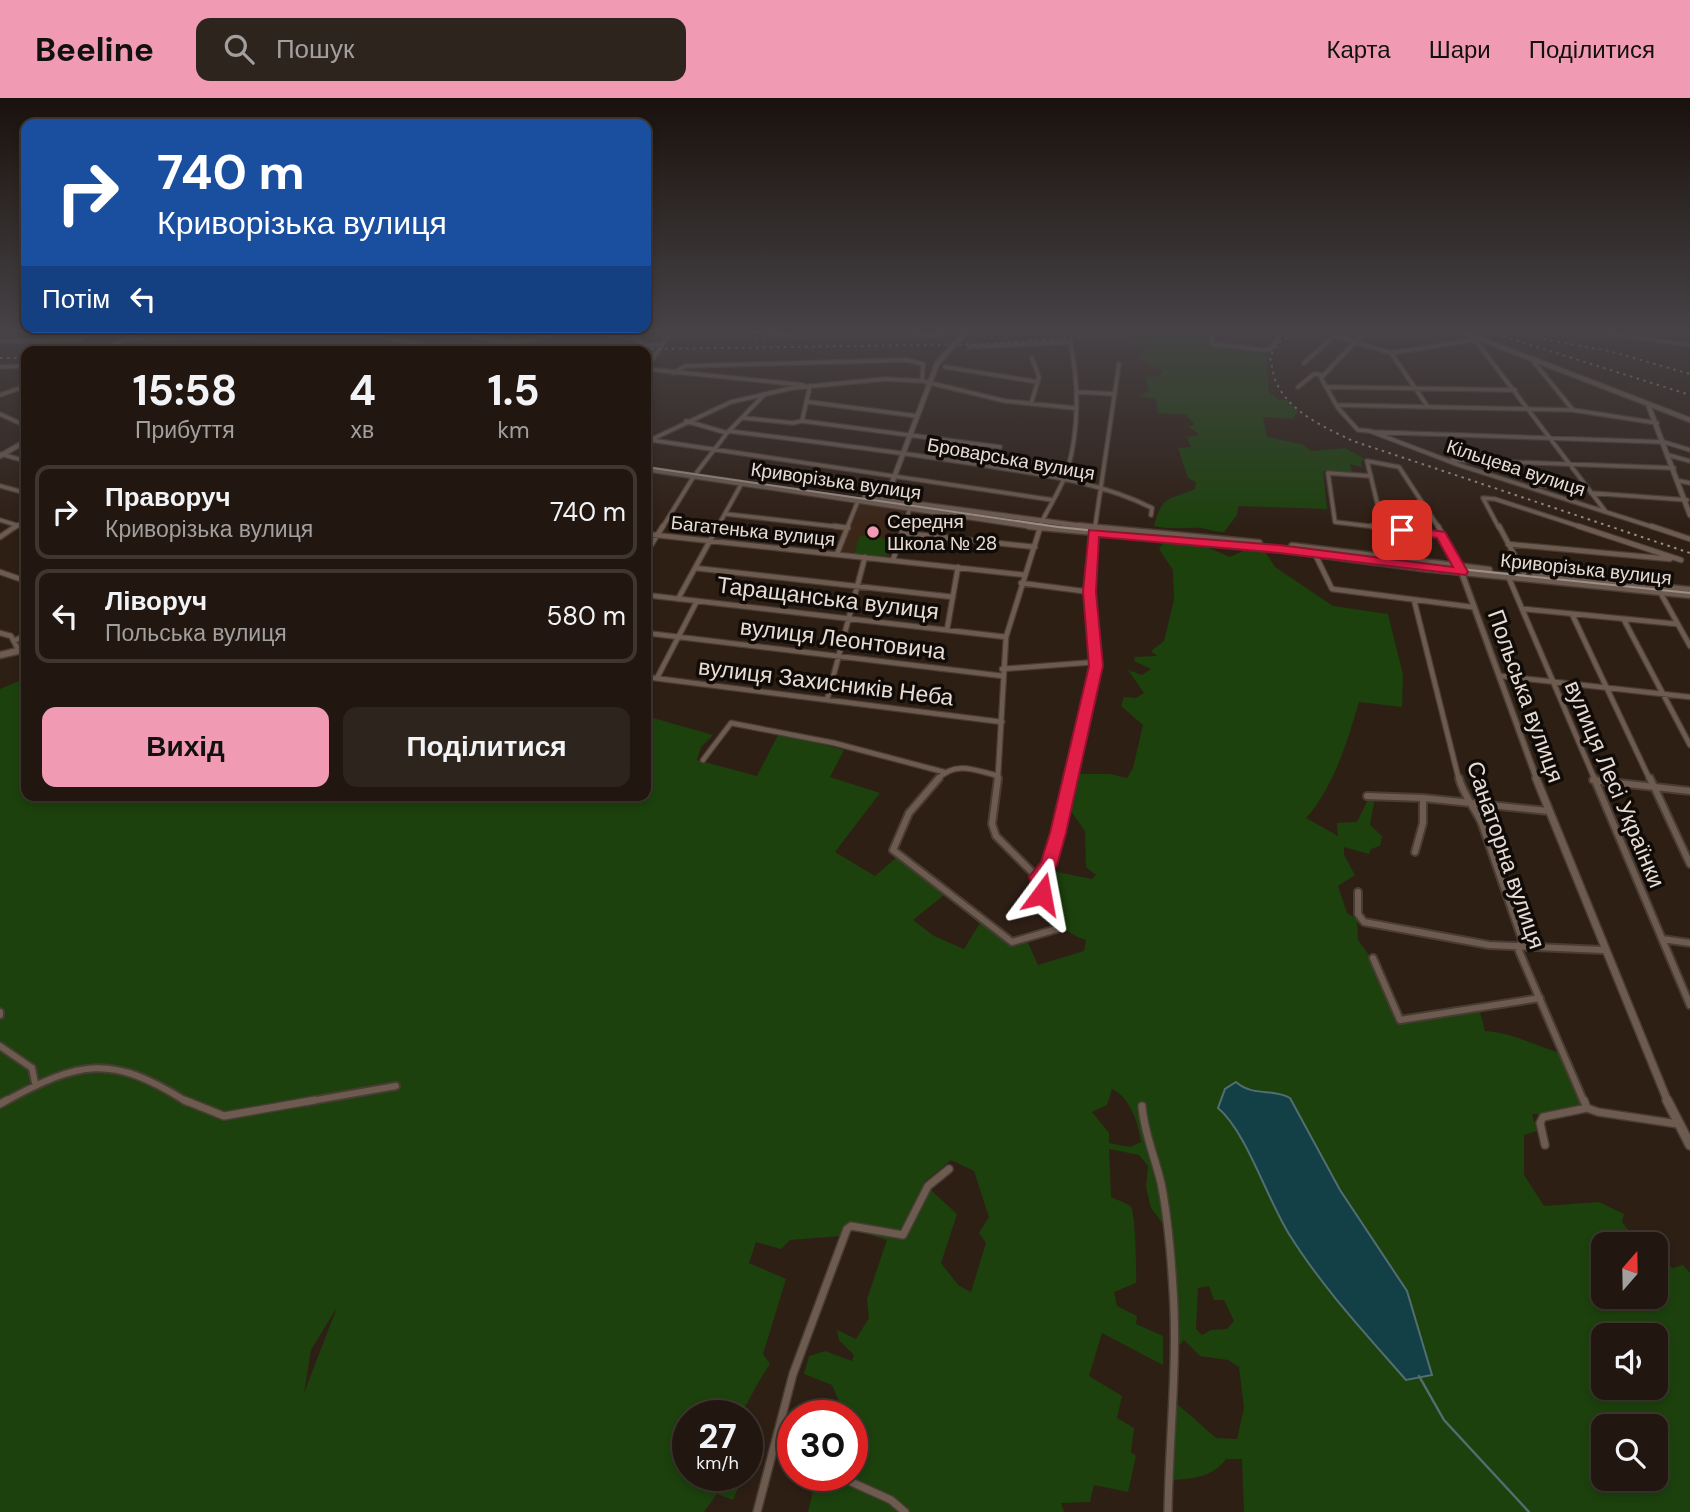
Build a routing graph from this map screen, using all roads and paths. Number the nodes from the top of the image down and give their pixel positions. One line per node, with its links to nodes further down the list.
1 (764, 395): 24 (street)
2 (759, 396): 26 (street)
3 (809, 396): 14 (street)
4 (925, 396): 23 (main road)
5 (984, 396): 15 (street)
6 (1034, 396): 15 (street)
7 (1076, 396): 19 (street)
8 (1115, 396): 61 (street)
9 (1332, 396): 16 (street, Кільцева вулиця)
10 (1420, 396): 17 (street)
11 (1519, 396): 20 (street)
12 (1562, 396): 21 (street)
13 (1621, 396): 18 (street)
14 (809, 401): 23 (street); 27 (street)
15 (1031, 404): 19 (street)
16 (1337, 405): 17 (street); 31 (street, Кільцева вулиця)
17 (1428, 407): 20 (street)
18 (1649, 407): 25 (street); 28 (street)
19 (1074, 408): 54 (street)
20 (1530, 410): 21 (street); 33 (street)
21 (1573, 410): 28 (street)
22 (0, 414): 29 (street)
23 (917, 416): 32 (main road)
24 (744, 418): 27 (street); 30 (street)
25 (1690, 420)
26 (685, 421): 30 (street, Броварська вулиця); 34 (street)
27 (802, 421): 32 (street)
28 (1657, 423): 36 (street)
29 (21, 424)
30 (728, 432): 40 (street); 42 (street, Броварська вулиця)
31 (1379, 434): 33 (street); 45 (street, Кільцева вулиця)
32 (910, 435): 38 (street); 42 (main road)
33 (1551, 436): 36 (street); 47 (street)
34 (651, 439)
35 (651, 441): 40 (street)
36 (1664, 442): 39 (street); 43 (street)
37 (21, 444): 41 (street)
38 (1000, 447)
39 (1690, 450)
40 (713, 451): 51 (street); 53 (street)
41 (1, 455): 44 (street)
42 (902, 455): 53 (main road); 54 (street, Броварська вулиця)
43 (1668, 455): 46 (street); 50 (street)
44 (21, 460)
45 (1449, 461): 47 (street); 58 (street, Кільцева вулиця)
46 (1690, 461)
47 (1571, 464): 50 (street); 60 (street)
48 (1396, 465): 52 (street); 84 (street, Польська вулиця)
49 (651, 468): 51 (main road, Криворізька вулиця)
50 (1674, 468): 55 (street)
51 (695, 474): 56 (main road, Криворізька вулиця); 67 (main road, Криворізька вулиця); 83 (street)
52 (1371, 476): 78 (street); 78 (street)
53 (894, 477): 65 (street); 67 (main road)
54 (1063, 480): 61 (street, Броварська вулиця); 65 (street)
55 (1680, 481): 57 (street); 66 (street)
56 (742, 483): 64 (main road, Криворізька вулиця); 70 (street)
57 (1690, 483)
58 (1522, 485): 60 (street); 69 (street, Кільцева вулиця)
59 (0, 486): 62 (street)
60 (1587, 487): 63 (street)
61 (1101, 488): 71 (street, Броварська вулиця); 80 (street)
62 (21, 492)
63 (1591, 493): 66 (street); 69 (street)
64 (858, 500): 67 (main road, Криворізька вулиця); 79 (street)
65 (1053, 500): 75 (street)
66 (1687, 500): 72 (street)
67 (885, 502): 68 (main road, Криворізька вулиця); 75 (main road, Криворізька вулиця)
68 (910, 508): 75 (main road, Криворізька вулиця); 81 (street)
69 (1606, 512): 86 (street, Кільцева вулиця)
70 (726, 514): 79 (street); 87 (street)
71 (1151, 515)
72 (1690, 515)
73 (0, 520): 76 (street)
74 (21, 523): 76 (street)
75 (1040, 525): 80 (main road, Криворізька вулиця); 90 (street)
76 (17, 526): 77 (street); 85 (street)
77 (21, 527)
78 (1383, 527): 84 (street)
79 (848, 528): 91 (street)
80 (1094, 530): 92 (main road, Криворізька вулиця); 99 (main road, Криворізька вулиця); 108 (street)
81 (902, 533): 90 (street); 95 (street)
82 (651, 534): 83 (street, Багатенька вулиця)
83 (657, 535): 87 (street, Багатенька вулиця); 89 (street)
84 (1441, 535): 99 (street, Польська вулиця)
85 (0, 537)
86 (1690, 539)
87 (711, 541): 91 (street, Багатенька вулиця); 97 (street)
88 (1508, 544): 94 (street); 94 (street); 101 (street)
89 (651, 545)
90 (1035, 547): 102 (street)
91 (837, 554): 93 (street, Багатенька вулиця)
92 (1315, 554): 99 (main road, Криворізька вулиця); 114 (street)
93 (865, 557): 95 (street, Багатенька вулиця); 106 (street)
94 (1681, 560): 96 (street)
95 (893, 561): 98 (street, Багатенька вулиця)
96 (1689, 563)
97 (695, 568): 106 (street); 113 (street)
98 (958, 568): 102 (street, Багатенька вулиця); 112 (street)
99 (1461, 569): 101 (main road, Криворізька вулиця); 103 (main road, Криворізька вулиця); 116 (street, Польська вулиця)
100 (0, 572): 104 (street)
101 (1524, 573): 107 (main road, Криворізька вулиця)
102 (1025, 575): 105 (street)
103 (1508, 576): 109 (main road, Криворізька вулиця); 117 (street, вулиця Лесі Українки)
104 (21, 579)
105 (1021, 583): 108 (street); 126 (street)
106 (857, 587): 112 (street); 119 (street)
107 (1690, 590)
108 (1090, 592): 134 (street)
109 (1660, 592): 110 (main road, Криворізька вулиця); 121 (street)
110 (1690, 595)
111 (651, 596): 113 (street, Таращанська вулиця)
112 (953, 597): 122 (street)
113 (678, 599): 115 (street, Таращанська вулиця)
114 (1414, 600): 116 (street); 155 (street, Санаторна вулиця)
115 (698, 601): 119 (street, Таращанська вулиця); 125 (street)
116 (1472, 607): 137 (street, Польська вулиця)
117 (1523, 609): 118 (street); 140 (street, вулиця Лесі Українки)
118 (1572, 614): 120 (street); 141 (street)
119 (849, 618): 122 (street, Таращанська вулиця); 133 (street)
120 (1624, 620): 121 (street); 142 (street)
121 (1677, 624): 129 (street)
122 (947, 630): 126 (street, Таращанська вулиця)
123 (0, 633): 128 (street)
124 (651, 634): 125 (street, вулиця Леонтовича)
125 (679, 637): 133 (street, вулиця Леонтовича); 139 (street)
126 (1006, 637): 135 (street)
127 (21, 638): 128 (street)
128 (14, 641): 130 (street)
129 (1690, 646)
130 (21, 648)
131 (21, 650): 132 (main road)
132 (0, 655)
133 (838, 656): 136 (street, вулиця Леонтовича); 144 (street)
134 (1096, 662): 135 (street); 159 (street)
135 (1002, 668): 136 (street)
136 (1003, 676): 145 (street)
137 (1501, 676): 140 (street); 156 (street, Польська вулиця)
138 (651, 677): 139 (street, вулиця Захисників Неба)
139 (657, 678): 144 (street, вулиця Захисників Неба)
140 (1552, 682): 141 (street); 150 (street, вулиця Лесі Українки)
141 (1607, 689): 142 (street); 151 (street)
142 (1663, 694): 143 (street); 146 (street)
143 (1690, 697)
144 (827, 700): 145 (street, вулиця Захисників Неба)
145 (1002, 722): 149 (street)
146 (1690, 745)
147 (703, 760): 148 (street)
148 (944, 772): 149 (street); 159 (street)
149 (998, 776): 159 (street)
150 (1593, 780): 151 (street); 161 (street, вулиця Лесі Українки)
151 (1653, 787): 152 (street); 158 (street)
152 (1690, 792)
153 (1367, 796): 154 (street)
154 (1423, 798): 155 (street); 157 (street)
155 (1469, 802): 156 (street); 163 (street, Санаторна вулиця)
156 (1548, 811): 164 (street, Польська вулиця)
157 (1415, 852)
158 (1690, 864)
159 (1037, 877)
160 (1358, 892): 163 (street)
161 (1662, 939): 162 (street); 167 (street, вулиця Лесі Українки)
162 (1690, 943)
163 (1518, 946): 164 (street); 166 (street, Санаторна вулиця)
164 (1603, 950): 174 (street, Польська вулиця)
165 (1373, 958): 166 (street)
166 (1540, 998): 173 (street, Санаторна вулиця)
167 (1690, 1005)
168 (0, 1046): 169 (street)
169 (36, 1083): 170 (street); 171 (street)
170 (396, 1086)
171 (0, 1104)
172 (1142, 1106): 184 (street)
173 (1587, 1108): 174 (street); 176 (street)
174 (1678, 1124): 175 (street); 177 (street, Польська вулиця)
175 (1690, 1125)
176 (1545, 1145)
177 (1690, 1145)
178 (949, 1169): 179 (street)
179 (774, 1448): 180 (street); 182 (street)
180 (777, 1449)
181 (868, 1490): 183 (street)
182 (757, 1512)
183 (905, 1512)
184 (1168, 1512)

